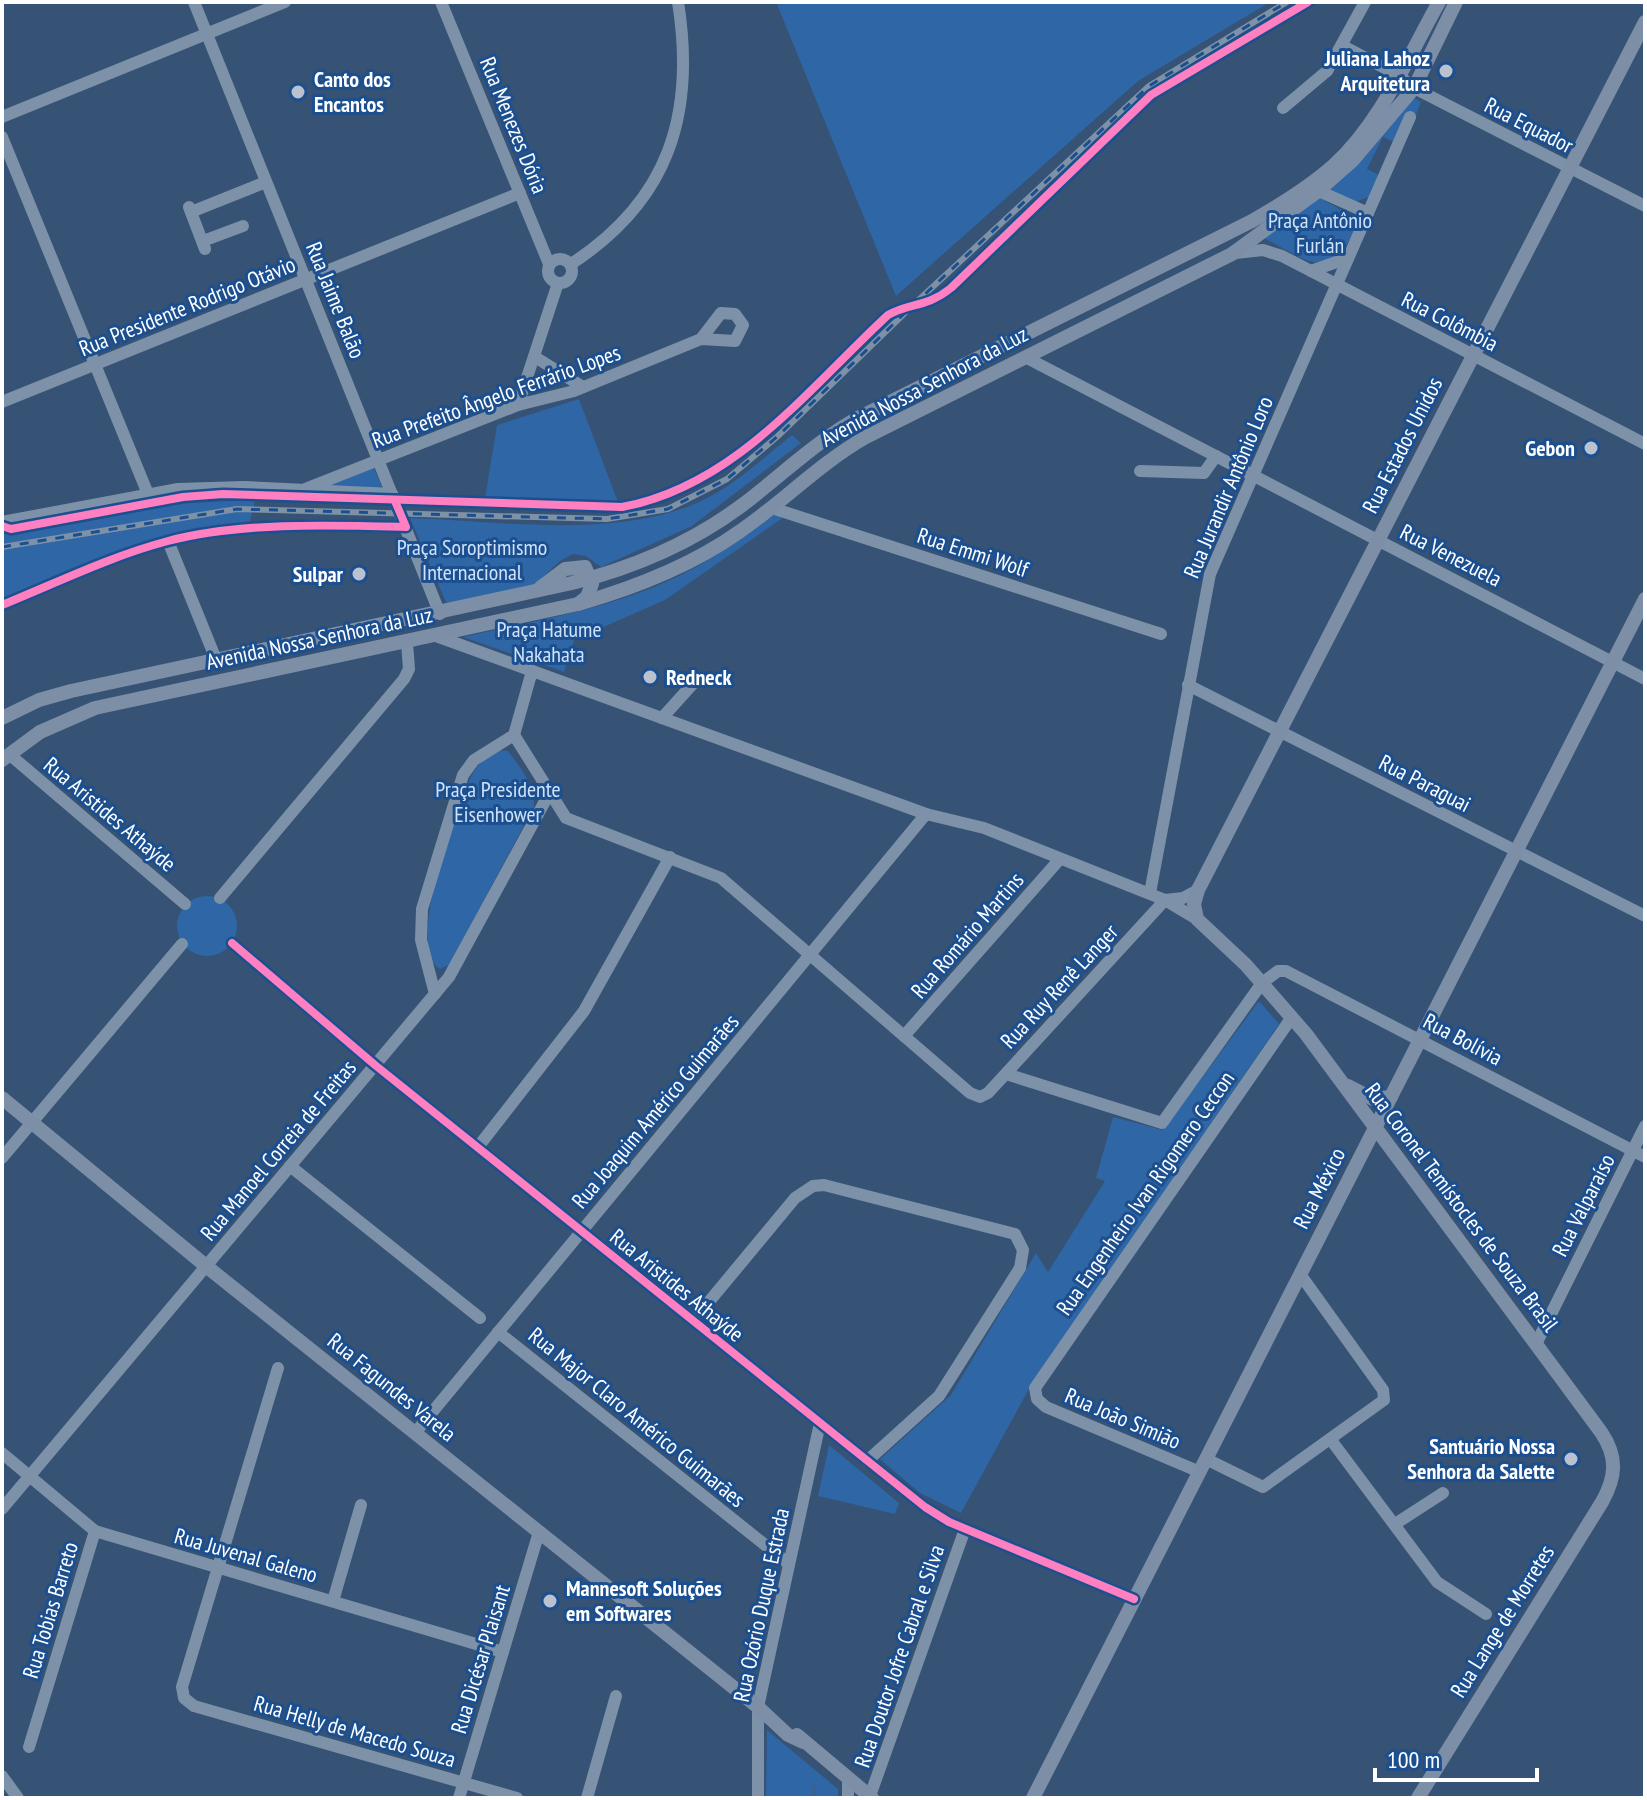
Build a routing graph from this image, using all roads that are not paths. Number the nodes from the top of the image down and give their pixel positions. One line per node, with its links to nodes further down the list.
1 (194, 2): 9 (street, Rua Jaime Balão)
2 (285, 2): 9 (street)
3 (441, 2): 20 (street, Rua Menezes Dória)
4 (678, 2): 27 (street)
5 (1365, 2): 10 (street)
6 (1439, 2): 11 (main road, Avenida Nossa Senhora da Luz)
7 (1456, 2): 12 (main road, Avenida Nossa Senhora da Luz)
8 (1645, 22): 17 (main road, Rua Estados Unidos)
9 (207, 34): 14 (street); 18 (street, Rua Jaime Balão)
10 (1343, 46): 11 (street, Rua Equador); 13 (street)
11 (1398, 75): 12 (street, Rua Equador); 19 (main road, Avenida Nossa Senhora da Luz)
12 (1414, 88): 17 (street, Rua Equador); 19 (main road, Avenida Nossa Senhora da Luz)
13 (1283, 108)
14 (2, 117)
15 (1410, 117): 22 (street, Rua Jurandir Antônio Loro)
16 (2, 137): 36 (street)
17 (1570, 168): 21 (street, Rua Equador); 33 (main road, Rua Estados Unidos)
18 (266, 182): 23 (street); 29 (street, Rua Jaime Balão)
19 (1313, 188): 22 (street); 24 (main road, Avenida Nossa Senhora da Luz); 55 (main road, Avenida Nossa Senhora da Luz)
20 (520, 193): 26 (street, Rua Menezes Dória); 29 (street, Rua Presidente Rodrigo Otávio)
21 (1645, 206)
22 (1368, 213): 25 (street, Rua Jurandir Antônio Loro)
23 (243, 226)
24 (1232, 254): 28 (street, Rua Colômbia); 35 (main road, Avenida Nossa Senhora da Luz)
25 (1348, 258): 28 (street); 31 (street, Rua Jurandir Antônio Loro)
26 (549, 264): 27 (street); 30 (street)
27 (571, 264): 30 (street)
28 (1311, 271): 31 (street, Rua Colômbia)
29 (306, 280): 36 (street, Rua Presidente Rodrigo Otávio); 44 (street, Rua Jaime Balão)
30 (558, 283): 34 (street)
31 (1336, 284): 33 (street, Rua Colômbia); 46 (street, Rua Jurandir Antônio Loro)
32 (701, 339): 38 (street, Rua Prefeito Ângelo Ferrário Lopes)
33 (1473, 355): 42 (street, Rua Colômbia); 53 (main road, Rua Estados Unidos)
34 (535, 357): 37 (street); 41 (street)
35 (1025, 357): 43 (street, Rua Venezuela); 50 (main road, Avenida Nossa Senhora da Luz)
36 (95, 364): 40 (street, Rua Presidente Rodrigo Otávio); 48 (street)
37 (568, 377): 38 (street); 39 (street)
38 (602, 379): 39 (street, Rua Prefeito Ângelo Ferrário Lopes)
39 (583, 387): 41 (street, Rua Prefeito Ângelo Ferrário Lopes)
40 (2, 402)
41 (518, 405): 44 (street, Rua Prefeito Ângelo Ferrário Lopes)
42 (1645, 444)
43 (1216, 456): 45 (street); 46 (street, Rua Venezuela)
44 (379, 460): 47 (street, Rua Prefeito Ângelo Ferrário Lopes); 49 (street, Rua Jaime Balão)
45 (1140, 471)
46 (1253, 474): 53 (street, Rua Venezuela); 70 (street, Rua Jurandir Antônio Loro)
47 (305, 489): 48 (street); 49 (street)
48 (148, 494): 51 (street)
49 (392, 494): 52 (street, Rua Jaime Balão)
50 (772, 508): 57 (main road, Avenida Nossa Senhora da Luz); 60 (street, Rua Emmi Wolf)
51 (2, 522)
52 (406, 527): 54 (street); 59 (street, Rua Jaime Balão)
53 (1378, 540): 66 (street, Rua Venezuela); 73 (main road, Rua Estados Unidos)
54 (168, 541): 58 (street); 65 (street)
55 (592, 578): 57 (main road); 59 (main road, Avenida Nossa Senhora da Luz)
56 (1645, 599): 66 (main road, Rua México)
57 (578, 604): 62 (main road, Avenida Nossa Senhora da Luz)
58 (2, 605)
59 (440, 614): 61 (main road, Avenida Nossa Senhora da Luz)
60 (1161, 634)
61 (345, 635): 64 (main road); 65 (main road, Avenida Nossa Senhora da Luz)
62 (436, 636): 63 (main road, Avenida Nossa Senhora da Luz); 67 (street)
63 (407, 643): 64 (main road, Avenida Nossa Senhora da Luz); 83 (street)
64 (342, 657): 75 (main road, Avenida Nossa Senhora da Luz)
65 (217, 662): 71 (main road, Avenida Nossa Senhora da Luz)
66 (1613, 662): 69 (street, Rua Venezuela); 78 (main road, Rua México)
67 (532, 671): 72 (street); 74 (street)
68 (699, 677): 72 (street)
69 (1645, 679)
70 (1188, 685): 73 (street, Rua Paraguai); 82 (street, Rua Jurandir Antônio Loro)
71 (2, 718)
72 (662, 718): 77 (street)
73 (1279, 732): 78 (street, Rua Paraguai); 81 (main road, Rua Estados Unidos)
74 (514, 735): 76 (street); 92 (street)
75 (5, 757): 85 (street, Rua Aristides Athaýde)
76 (550, 792): 79 (street); 92 (street, Rua Manoel Correia de Freitas)
77 (926, 814): 80 (street); 90 (street, Rua Joaquim Américo Guimarães)
78 (1516, 851): 86 (street, Rua Paraguai); 95 (main road, Rua México)
79 (670, 857): 90 (street); 104 (street)
80 (1059, 860): 82 (street); 94 (street, Rua Romário Martins)
81 (1198, 890): 84 (street); 87 (main road, Rua Estados Unidos)
82 (1150, 893): 84 (street)
83 (220, 898)
84 (1165, 900): 87 (street); 97 (street, Rua Ruy Renê Langer)
85 (185, 904)
86 (1645, 916)
87 (1197, 919): 91 (main road, Rua Coronel Temístocles de Souza Brasil)
88 (232, 943): 96 (street, Rua Aristides Athaýde)
89 (182, 944): 101 (street)
90 (810, 954): 94 (street); 108 (street, Rua Joaquim Américo Guimarães)
91 (1262, 983): 93 (main road, Rua Coronel Temístocles de Souza Brasil); 95 (street, Rua Bolívia); 97 (street)
92 (435, 994): 96 (street, Rua Manoel Correia de Freitas)
93 (1292, 1017): 98 (main road, Rua Coronel Temístocles de Souza Brasil); 116 (street, Rua Engenheiro Ivan Rigomero Ceccon)
94 (904, 1036): 97 (street, Rua Ruy Renê Langer)
95 (1420, 1039): 99 (main road, Rua México); 105 (street, Rua Bolívia)
96 (375, 1065): 104 (street, Rua Aristides Athaýde); 107 (street, Rua Manoel Correia de Freitas)
97 (1006, 1074)
98 (1341, 1082): 99 (main road); 103 (main road, Rua Coronel Temístocles de Souza Brasil)
99 (1391, 1097): 103 (main road, Rua México)
100 (2, 1098): 101 (main road, Rua Fagundes Varela)
101 (32, 1122): 106 (street); 109 (main road, Rua Fagundes Varela)
102 (1645, 1126): 105 (street, Rua Valparaíso)
103 (1375, 1128): 110 (main road, Rua México); 114 (main road, Rua Coronel Temístocles de Souza Brasil)
104 (478, 1147): 108 (street, Rua Aristides Athaýde)
105 (1639, 1153): 114 (street, Rua Valparaíso)
106 (2, 1158)
107 (290, 1166): 109 (street, Rua Manoel Correia de Freitas); 111 (street)
108 (582, 1231): 112 (street, Rua Aristides Athaýde); 113 (street, Rua Joaquim Américo Guimarães)
109 (206, 1266): 118 (main road, Rua Fagundes Varela); 124 (street, Rua Manoel Correia de Freitas)
110 (1300, 1274): 119 (street); 123 (main road, Rua México)
111 (480, 1318)
112 (693, 1321): 117 (street, Rua Aristides Athaýde); 121 (street)
113 (498, 1332): 118 (street, Rua Joaquim Américo Guimarães); 132 (street, Rua Major Claro Américo Guimarães)
114 (1536, 1344): 122 (main road, Rua Coronel Temístocles de Souza Brasil)
115 (278, 1368): 133 (street)
116 (1035, 1394): 123 (street, Rua João Simião)
117 (820, 1423): 121 (street, Rua Aristides Athaýde); 132 (street, Rua Ozório Duque Estrada)
118 (415, 1433): 131 (main road, Rua Fagundes Varela)
119 (1331, 1440): 123 (street, Rua João Simião); 128 (street)
120 (2, 1453): 124 (street, Rua Juvenal Galeno)
121 (867, 1461): 129 (street, Rua Aristides Athaýde)
122 (1615, 1464): 152 (main road, Rua Lange de Morretes)
123 (1203, 1465): 134 (main road, Rua México)
124 (30, 1476): 127 (street, Rua Manoel Correia de Freitas); 130 (street, Rua Juvenal Galeno)
125 (1443, 1493): 128 (street)
126 (361, 1505): 135 (street)
127 (2, 1509)
128 (1395, 1524): 136 (street)
129 (965, 1529): 134 (street, Rua Aristides Athaýde); 144 (street, Rua Doutor Jofre Cabral e Silva)
130 (95, 1531): 133 (street, Rua Juvenal Galeno); 140 (street, Rua Tobias Barreto)
131 (539, 1532): 137 (street, Rua Dicésar Plaisant); 139 (main road, Rua Fagundes Varela)
132 (789, 1564): 139 (street, Rua Ozório Duque Estrada)
133 (218, 1568): 135 (street, Rua Juvenal Galeno); 143 (street, Rua Helly de Macedo Souza)
134 (1134, 1599): 151 (main road, Rua México)
135 (333, 1601): 137 (street, Rua Juvenal Galeno)
136 (1486, 1614)
137 (503, 1652): 143 (street, Rua Dicésar Plaisant)
138 (616, 1696): 148 (street)
139 (758, 1707): 142 (main road, Rua Fagundes Varela); 149 (street, Rua Ozório Duque Estrada)
140 (29, 1747)
141 (2, 1776): 145 (street)
142 (848, 1778): 144 (main road, Rua Fagundes Varela); 150 (street)
143 (464, 1783): 146 (street, Rua Dicésar Plaisant); 147 (street, Rua Helly de Macedo Souza)
144 (871, 1797)
145 (18, 1798)
146 (459, 1798)
147 (517, 1798)
148 (587, 1798)
149 (758, 1798)
150 (848, 1798)
151 (1033, 1798)
152 (1418, 1798)

